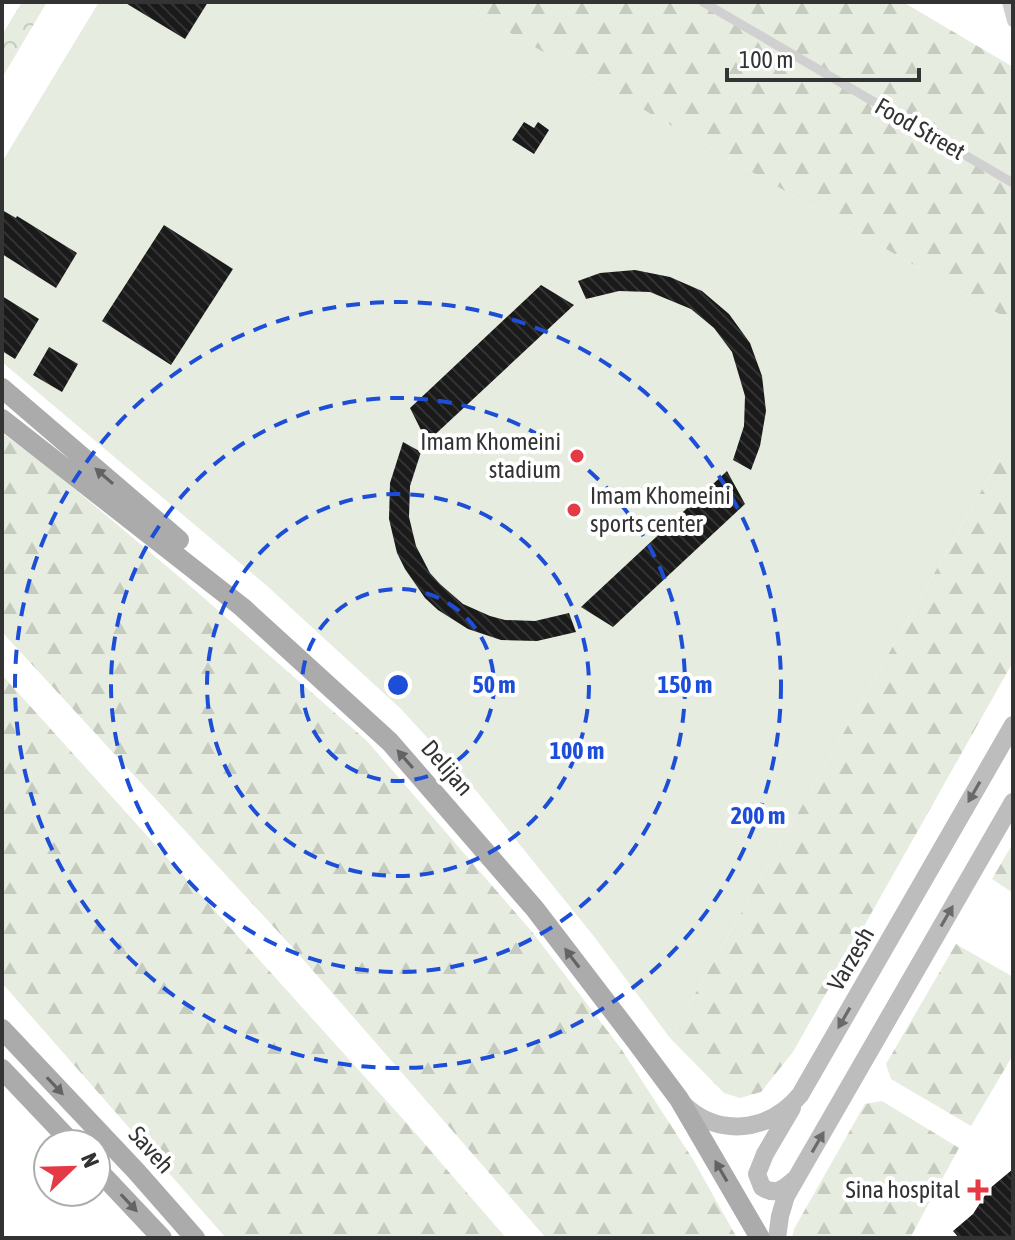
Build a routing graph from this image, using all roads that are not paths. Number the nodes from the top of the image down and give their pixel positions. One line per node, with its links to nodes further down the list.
1 (703, 2): 4 (street, Food Street)
2 (1008, 2): 3 (street)
3 (1013, 21)
4 (1013, 183)
5 (2, 388): 7 (main road, one-way to 5)
6 (2, 419): 7 (main road, Delijan)
7 (242, 607): 13 (main road, Delijan, one-way to 7)
8 (1013, 725): 12 (main road, Varzesh, one-way to 12)
9 (1013, 802): 15 (main road, one-way to 9)
10 (2, 1029): 18 (main road, Saveh, one-way to 18)
11 (2, 1069): 14 (main road)
12 (800, 1095): 13 (main road, Varzesh); 15 (main road)
13 (679, 1099): 19 (main road, Delijan, one-way to 13)
14 (58, 1128)
15 (797, 1177): 20 (main road)
16 (112, 1185): 17 (main road, one-way to 17)
17 (162, 1238)
18 (195, 1238)
19 (760, 1238)
20 (777, 1238)

